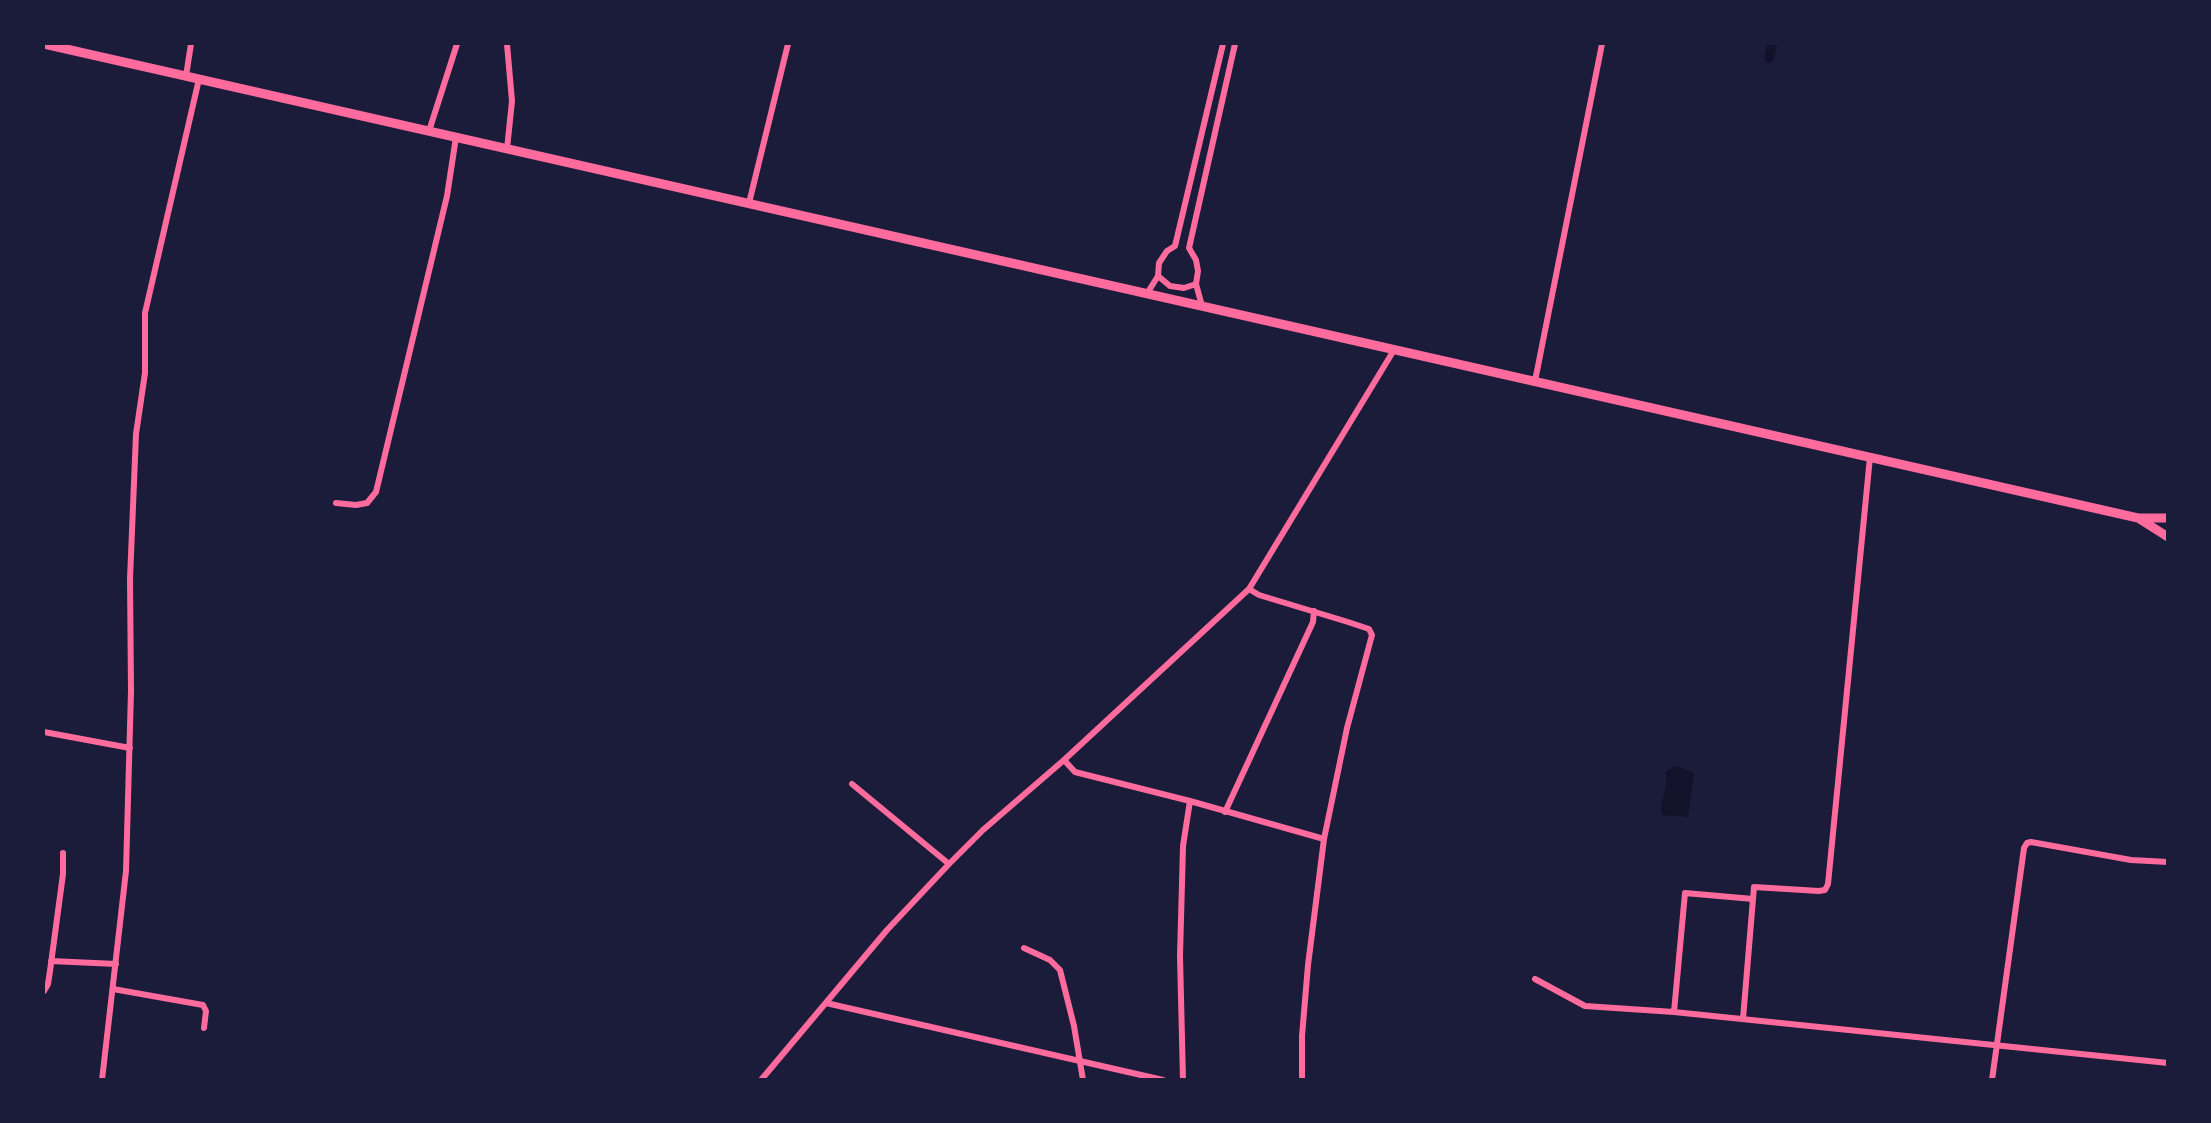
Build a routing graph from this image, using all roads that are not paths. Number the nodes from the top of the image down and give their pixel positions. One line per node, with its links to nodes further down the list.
1 (44, 44): 9 (highway)
2 (191, 44): 9 (street)
3 (457, 44): 11 (street)
4 (507, 44): 13 (street)
5 (788, 44): 14 (street)
6 (1223, 44): 15 (street)
7 (1235, 44): 16 (street)
8 (1602, 44): 20 (street)
9 (186, 76): 10 (highway)
10 (199, 79): 11 (highway); 29 (street)
11 (429, 131): 12 (highway)
12 (456, 137): 13 (highway); 22 (street)
13 (507, 148): 14 (highway)
14 (749, 203): 17 (highway)
15 (1158, 276): 16 (street); 17 (street)
16 (1196, 284): 18 (street)
17 (1148, 292): 18 (highway)
18 (1202, 306): 19 (highway)
19 (1394, 350): 20 (highway); 26 (street)
20 (1535, 381): 21 (highway)
21 (1870, 457): 23 (highway); 38 (street)
22 (336, 503)
23 (2138, 518): 24 (highway); 25 (highway)
24 (2168, 518)
25 (2168, 537)
26 (1249, 589): 27 (street); 30 (street)
27 (1314, 611): 33 (street); 34 (street)
28 (44, 732): 29 (street)
29 (130, 748): 41 (street)
30 (1064, 760): 32 (street); 37 (street)
31 (852, 784): 37 (street)
32 (1190, 801): 33 (street); 56 (street)
33 (1225, 812): 34 (street)
34 (1324, 839): 57 (street)
35 (63, 853): 40 (street)
36 (2168, 862): 49 (street)
37 (949, 864): 45 (street)
38 (1753, 899): 46 (street); 47 (street)
39 (1024, 948): 50 (street)
40 (51, 961): 41 (street); 44 (street)
41 (116, 964): 43 (street)
42 (1535, 979): 46 (street)
43 (113, 989): 48 (street); 52 (street)
44 (44, 991)
45 (826, 1003): 50 (street); 53 (street)
46 (1674, 1012): 47 (street)
47 (1743, 1019): 49 (street)
48 (204, 1028)
49 (1998, 1046): 51 (street); 58 (street)
50 (1081, 1062): 54 (street); 55 (street)
51 (2168, 1063)
52 (102, 1080)
53 (761, 1080)
54 (1083, 1080)
55 (1163, 1080)
56 (1182, 1080)
57 (1302, 1080)
58 (1992, 1080)

